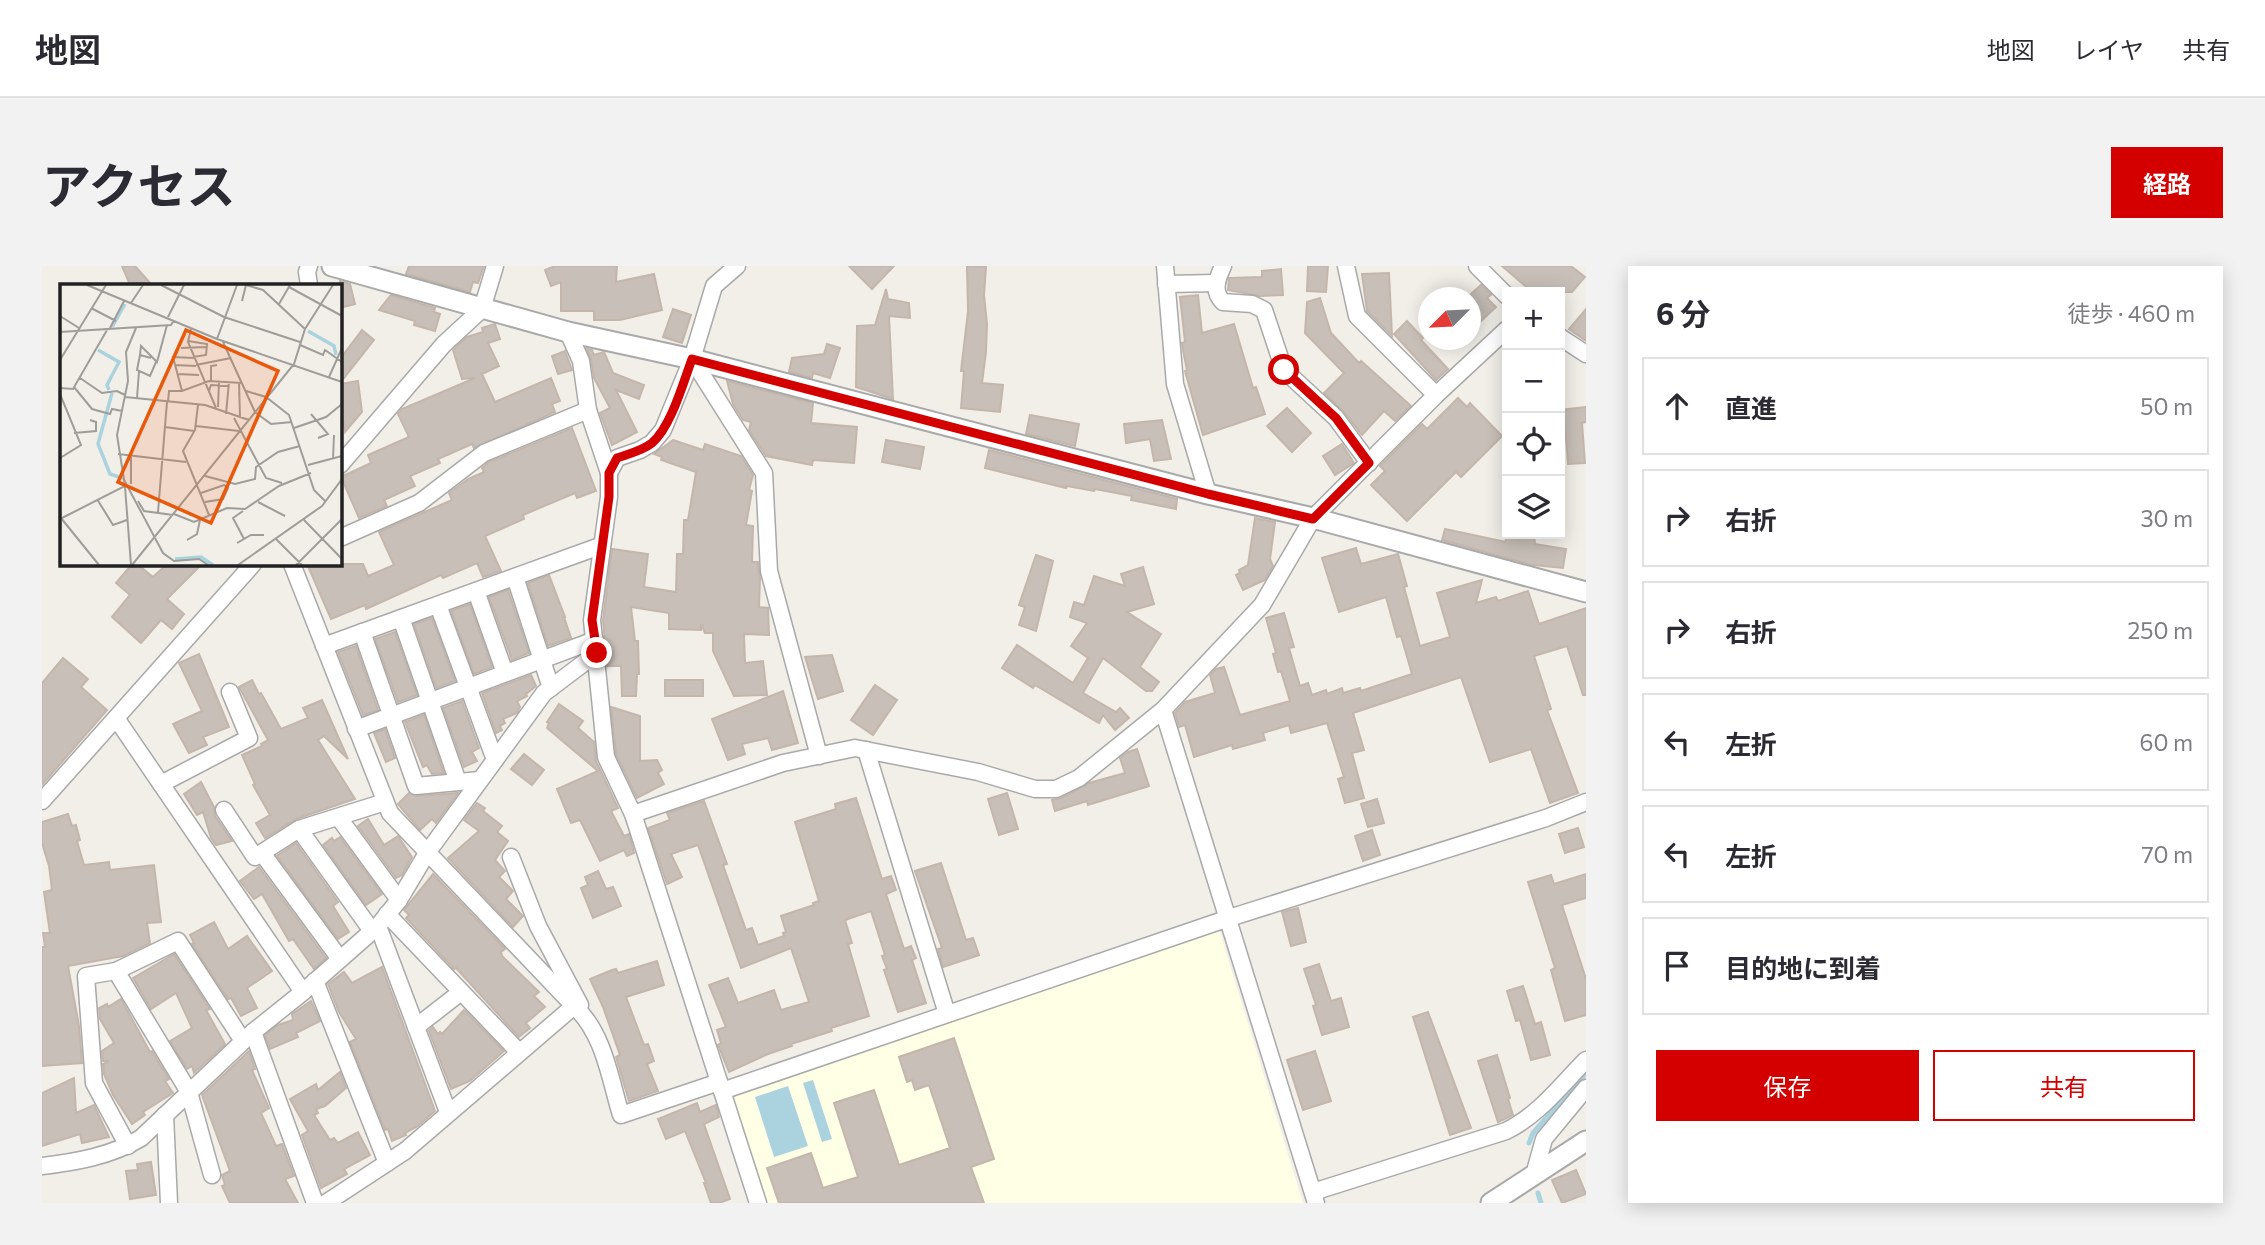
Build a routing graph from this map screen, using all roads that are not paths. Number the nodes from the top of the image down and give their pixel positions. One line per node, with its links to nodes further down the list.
1 (309, 266): 9 (street)
2 (332, 266): 13 (street)
3 (495, 266): 13 (street)
4 (737, 266): 18 (street)
5 (1165, 266): 10 (street)
6 (1223, 266): 11 (street)
7 (1346, 266): 19 (street)
8 (1477, 266): 12 (street)
9 (309, 284)
10 (1166, 284): 11 (street); 24 (street)
11 (1217, 284): 21 (street)
12 (1502, 291)
13 (482, 309): 14 (street); 22 (street)
14 (568, 332): 18 (street); 20 (street)
15 (1502, 334): 19 (street)
16 (1565, 340): 17 (street)
17 (1586, 354)
18 (692, 359): 23 (street); 24 (street); 49 (street)
19 (1436, 395): 21 (street)
20 (588, 410): 23 (street); 26 (street)
21 (1369, 463): 25 (street)
22 (341, 464)
23 (609, 473): 27 (street)
24 (1208, 494): 25 (street)
25 (1313, 519): 32 (street); 44 (street)
26 (341, 538)
27 (600, 546): 30 (street); 37 (street)
28 (252, 565): 46 (street)
29 (292, 565): 36 (street)
30 (516, 577): 31 (street); 38 (street)
31 (476, 591): 33 (street); 39 (street)
32 (1586, 592)
33 (438, 605): 34 (street); 40 (street)
34 (401, 618): 35 (street); 43 (street)
35 (362, 632): 36 (street); 45 (street)
36 (324, 646): 47 (street)
37 (596, 646): 38 (street); 41 (street); 58 (street)
38 (542, 659): 39 (street); 41 (street)
39 (505, 673): 40 (street)
40 (467, 687): 43 (street); 50 (street)
41 (551, 688): 50 (street)
42 (230, 692): 53 (street)
43 (430, 701): 45 (street); 52 (street)
44 (1163, 710): 48 (street); 65 (street)
45 (391, 716): 47 (street); 52 (street)
46 (116, 718): 53 (street); 54 (street)
47 (356, 729): 55 (street)
48 (866, 750): 49 (street); 72 (street)
49 (819, 756): 58 (street)
50 (495, 760): 51 (street)
51 (480, 780): 52 (street); 62 (street)
52 (458, 782)
53 (161, 784): 69 (street)
54 (42, 801)
55 (385, 802): 59 (street); 62 (street)
56 (1586, 802): 65 (street)
57 (224, 810): 61 (street)
58 (633, 814): 77 (street)
59 (339, 818): 60 (street); 64 (street)
60 (299, 829): 61 (street); 66 (street)
61 (262, 853): 67 (street)
62 (427, 853): 64 (street); 71 (street)
63 (511, 857): 71 (street)
64 (399, 900): 66 (street)
65 (1229, 918): 72 (street); 88 (street)
66 (379, 924): 67 (street); 70 (street); 73 (street)
67 (340, 959): 69 (street)
68 (116, 971): 74 (street); 79 (street); 83 (street)
69 (309, 986): 74 (street); 84 (street)
70 (461, 992): 73 (street); 75 (street)
71 (580, 1011): 75 (street); 77 (street)
72 (947, 1014): 77 (street)
73 (416, 1027): 80 (street)
74 (248, 1036): 79 (street); 90 (street)
75 (519, 1052): 80 (street)
76 (1586, 1060): 88 (street)
77 (721, 1087): 92 (street)
78 (1586, 1088): 87 (street)
79 (189, 1092): 81 (street); 86 (street)
80 (448, 1112): 84 (street)
81 (165, 1115): 83 (street); 89 (street)
82 (1586, 1141): 87 (street)
83 (128, 1146): 85 (street)
84 (387, 1163): 91 (street)
85 (42, 1166)
86 (212, 1175)
87 (1534, 1175): 93 (street)
88 (1315, 1198)
89 (169, 1203)
90 (315, 1203)
91 (326, 1203)
92 (758, 1203)
93 (1491, 1203)

